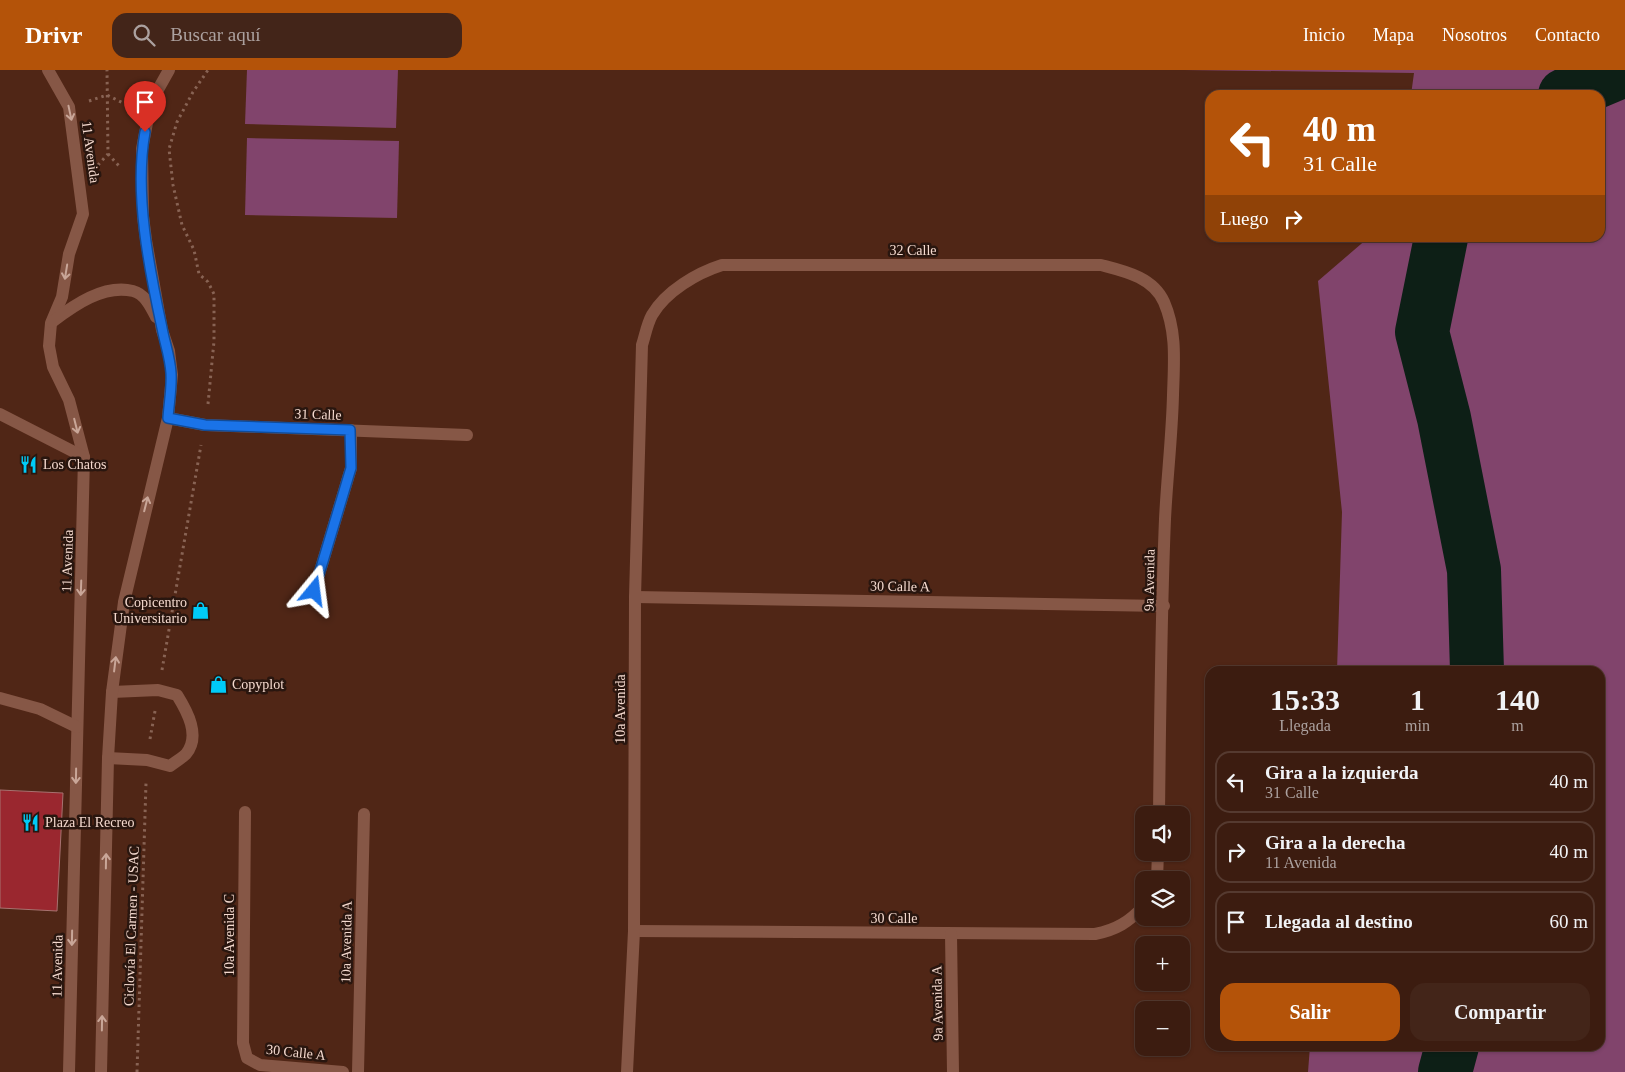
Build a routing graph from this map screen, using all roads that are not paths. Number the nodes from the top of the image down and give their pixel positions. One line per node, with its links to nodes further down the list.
1 (48, 70): 3 (street, 11 Avenida, one-way to 3)
2 (168, 70): 4 (street)
3 (51, 323): 4 (street); 11 (street, 11 Avenida, one-way to 11)
4 (162, 330): 8 (street)
5 (642, 345): 6 (street, 32 Calle); 13 (street, 10a Avenida)
6 (1175, 346): 14 (street, 9a Avenida)
7 (0, 414): 11 (street)
8 (168, 418): 9 (street, 31 Calle); 15 (street, one-way to 8)
9 (350, 430): 10 (street, 31 Calle); 12 (street)
10 (467, 435)
11 (84, 458): 17 (street, 11 Avenida, one-way to 17)
12 (314, 591)
13 (635, 597): 14 (street, 30 Calle A); 23 (street, 10a Avenida)
14 (1164, 606): 19 (street, 9a Avenida)
15 (112, 692): 18 (street); 18 (street)
16 (0, 698): 17 (street)
17 (77, 727): 26 (street, 11 Avenida, one-way to 26)
18 (108, 758): 27 (street, one-way to 18)
19 (1159, 806)
20 (245, 812): 25 (street, 10a Avenida C)
21 (364, 814): 29 (street, 10a Avenida A)
22 (1135, 915): 24 (street, 30 Calle)
23 (634, 931): 24 (street, 30 Calle); 30 (street, 10a Avenida)
24 (951, 934): 31 (street, 9a Avenida A)
25 (247, 1058): 28 (street, 30 Calle A)
26 (69, 1072)
27 (101, 1072)
28 (343, 1072)
29 (358, 1072)
30 (627, 1072)
31 (953, 1072)

